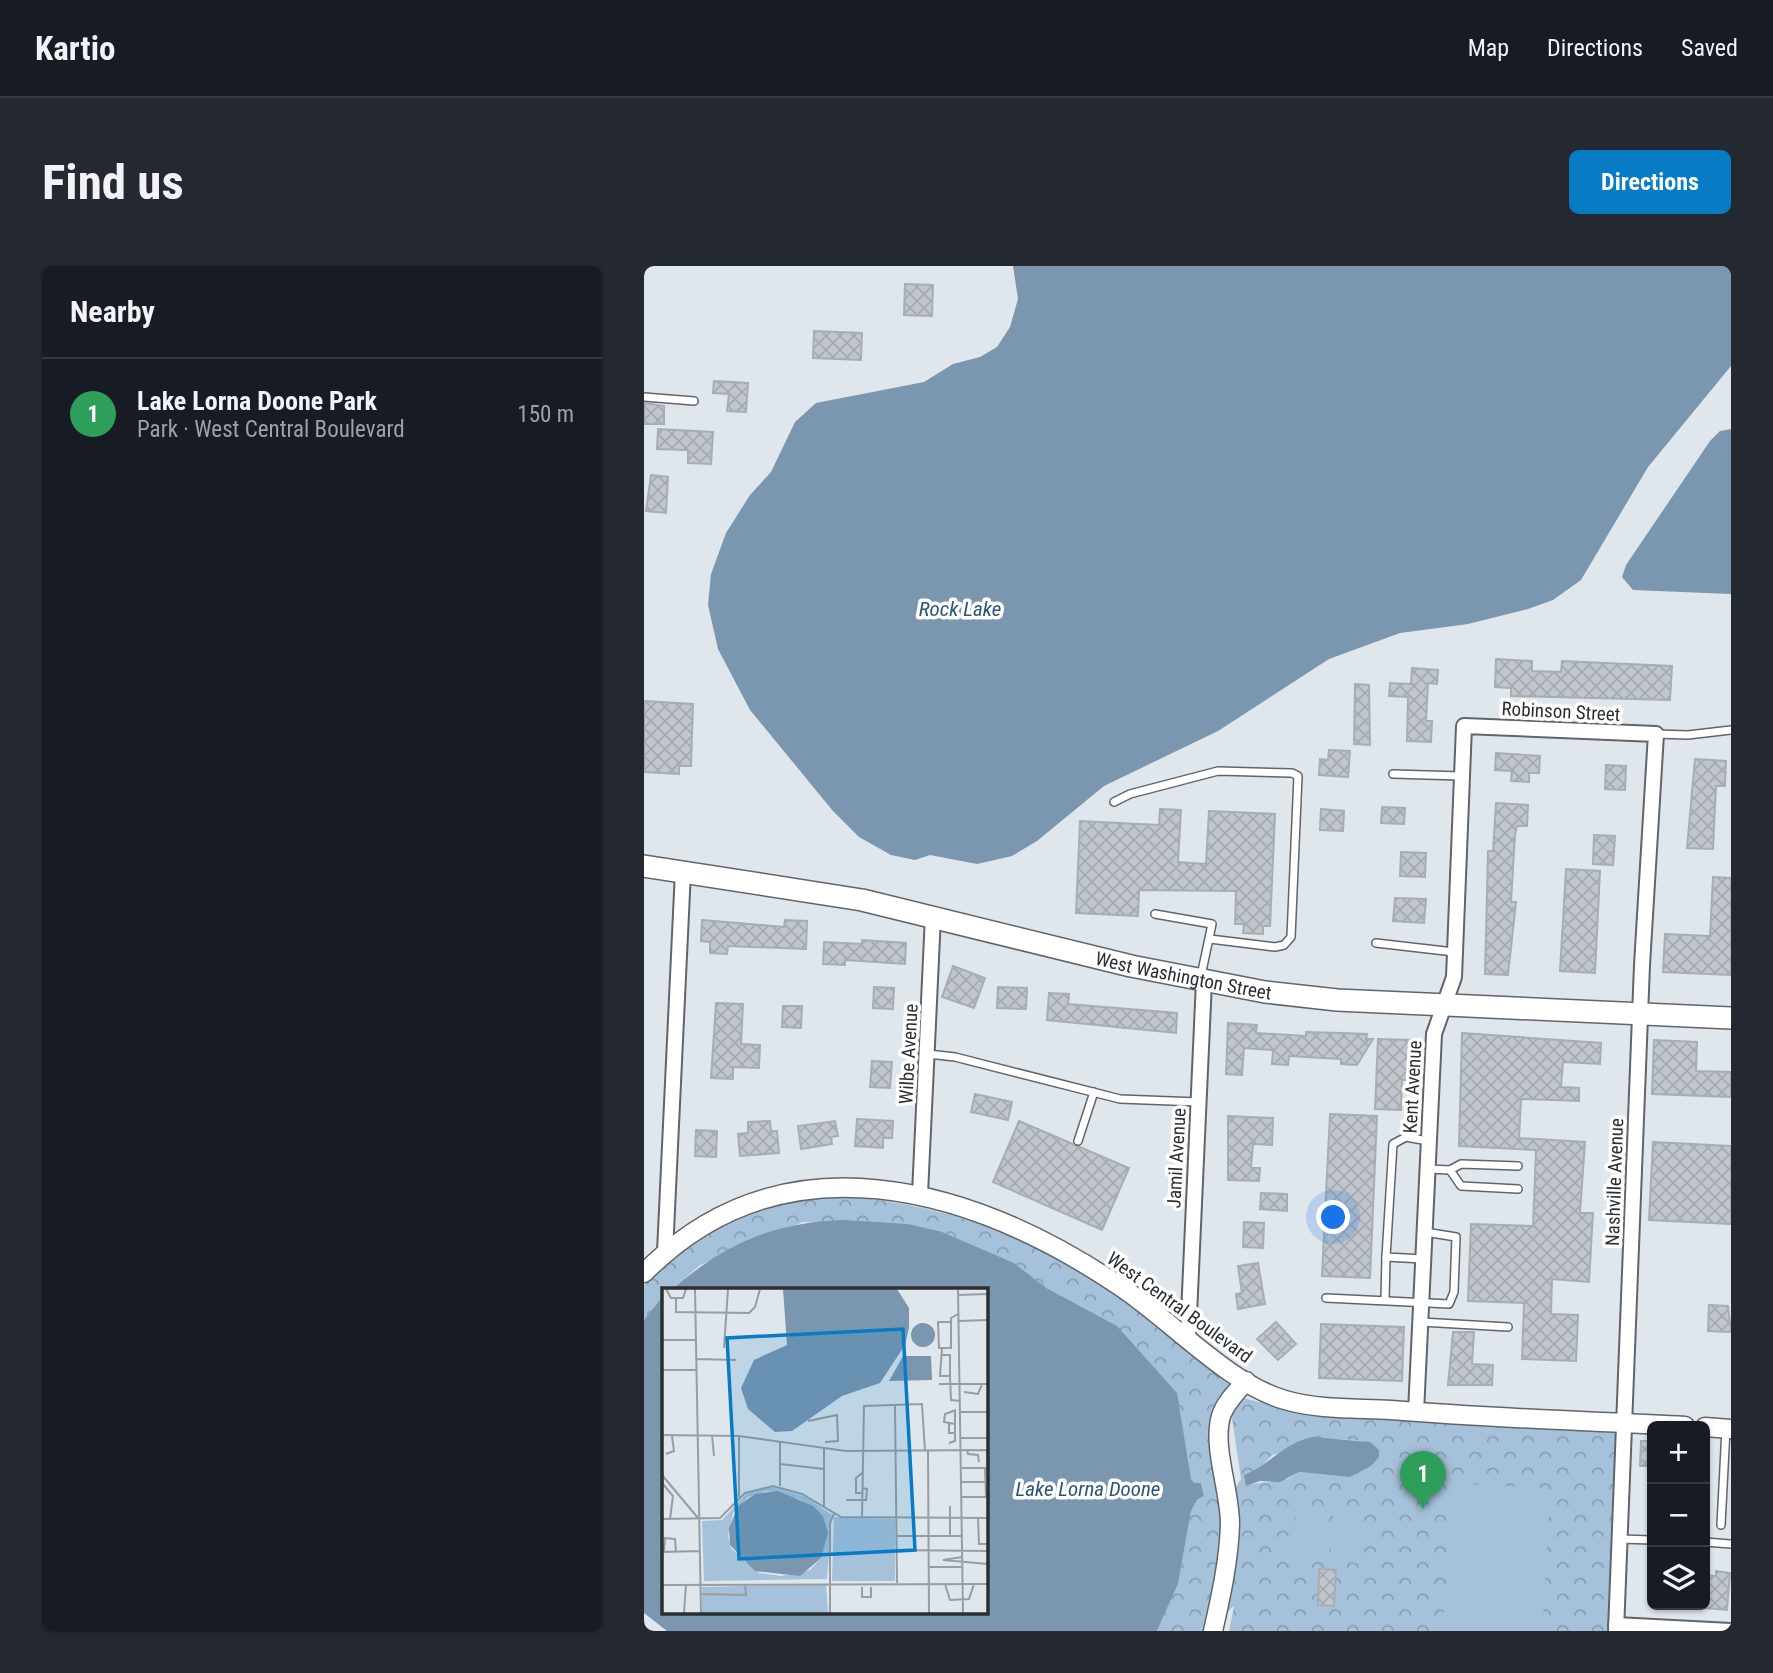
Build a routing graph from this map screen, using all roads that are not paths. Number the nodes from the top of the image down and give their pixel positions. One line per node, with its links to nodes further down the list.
1 (644, 397): 2 (lane)
2 (694, 401)
3 (1464, 726): 5 (street, Robinson Street); 7 (street, Kent Avenue)
4 (1731, 730): 5 (lane)
5 (1656, 734): 18 (street, Nashville Avenue)
6 (1393, 774): 7 (lane)
7 (1462, 776): 15 (street, Kent Avenue)
8 (1114, 802): 13 (lane)
9 (644, 866): 10 (main road, West Washington Street)
10 (683, 871): 12 (main road, West Washington Street); 31 (street)
11 (1155, 914): 13 (lane)
12 (933, 916): 16 (main road, West Washington Street); 20 (street, Wilbe Avenue)
13 (1210, 939): 16 (lane)
14 (1376, 943): 15 (lane)
15 (1455, 952): 17 (street, Kent Avenue)
16 (1202, 980): 17 (main road, West Washington Street); 22 (street, Jamil Avenue)
17 (1444, 1006): 18 (main road, West Washington Street); 24 (street, Kent Avenue)
18 (1640, 1014): 19 (main road, West Washington Street); 43 (street, Nashville Avenue)
19 (1731, 1018)
20 (928, 1054): 21 (lane); 29 (street, Wilbe Avenue)
21 (1094, 1092): 22 (lane); 23 (lane)
22 (1198, 1102): 40 (street, Jamil Avenue)
23 (1077, 1141)
24 (1429, 1141): 26 (street, Kent Avenue); 32 (lane)
25 (1518, 1166): 27 (lane)
26 (1428, 1168): 27 (lane); 30 (street, Kent Avenue)
27 (1450, 1170): 28 (lane)
28 (1518, 1189)
29 (920, 1194): 31 (street, West Central Boulevard); 40 (street, West Central Boulevard)
30 (1425, 1232): 33 (street, Kent Avenue); 37 (lane)
31 (665, 1252): 34 (street, West Central Boulevard)
32 (1386, 1257): 33 (lane); 36 (lane)
33 (1423, 1259): 37 (street, Kent Avenue)
34 (644, 1273)
35 (1326, 1298): 36 (lane)
36 (1385, 1300): 37 (lane)
37 (1422, 1302): 38 (street, Kent Avenue)
38 (1421, 1322): 39 (lane); 42 (street, Kent Avenue)
39 (1508, 1327)
40 (1188, 1337): 41 (street, West Central Boulevard)
41 (1246, 1381): 42 (street, West Central Boulevard); 53 (street)
42 (1416, 1412): 43 (street, West Central Boulevard)
43 (1623, 1423): 44 (street, West Central Boulevard); 48 (street, Nashville Avenue)
44 (1647, 1424)
45 (1710, 1427): 46 (street)
46 (1729, 1429): 47 (lane)
47 (1721, 1525)
48 (1619, 1538): 49 (lane); 52 (street, Nashville Avenue)
49 (1647, 1540)
50 (1710, 1542): 51 (lane)
51 (1731, 1544)
52 (1616, 1628): 54 (street)
53 (1213, 1631)
54 (1731, 1631)

